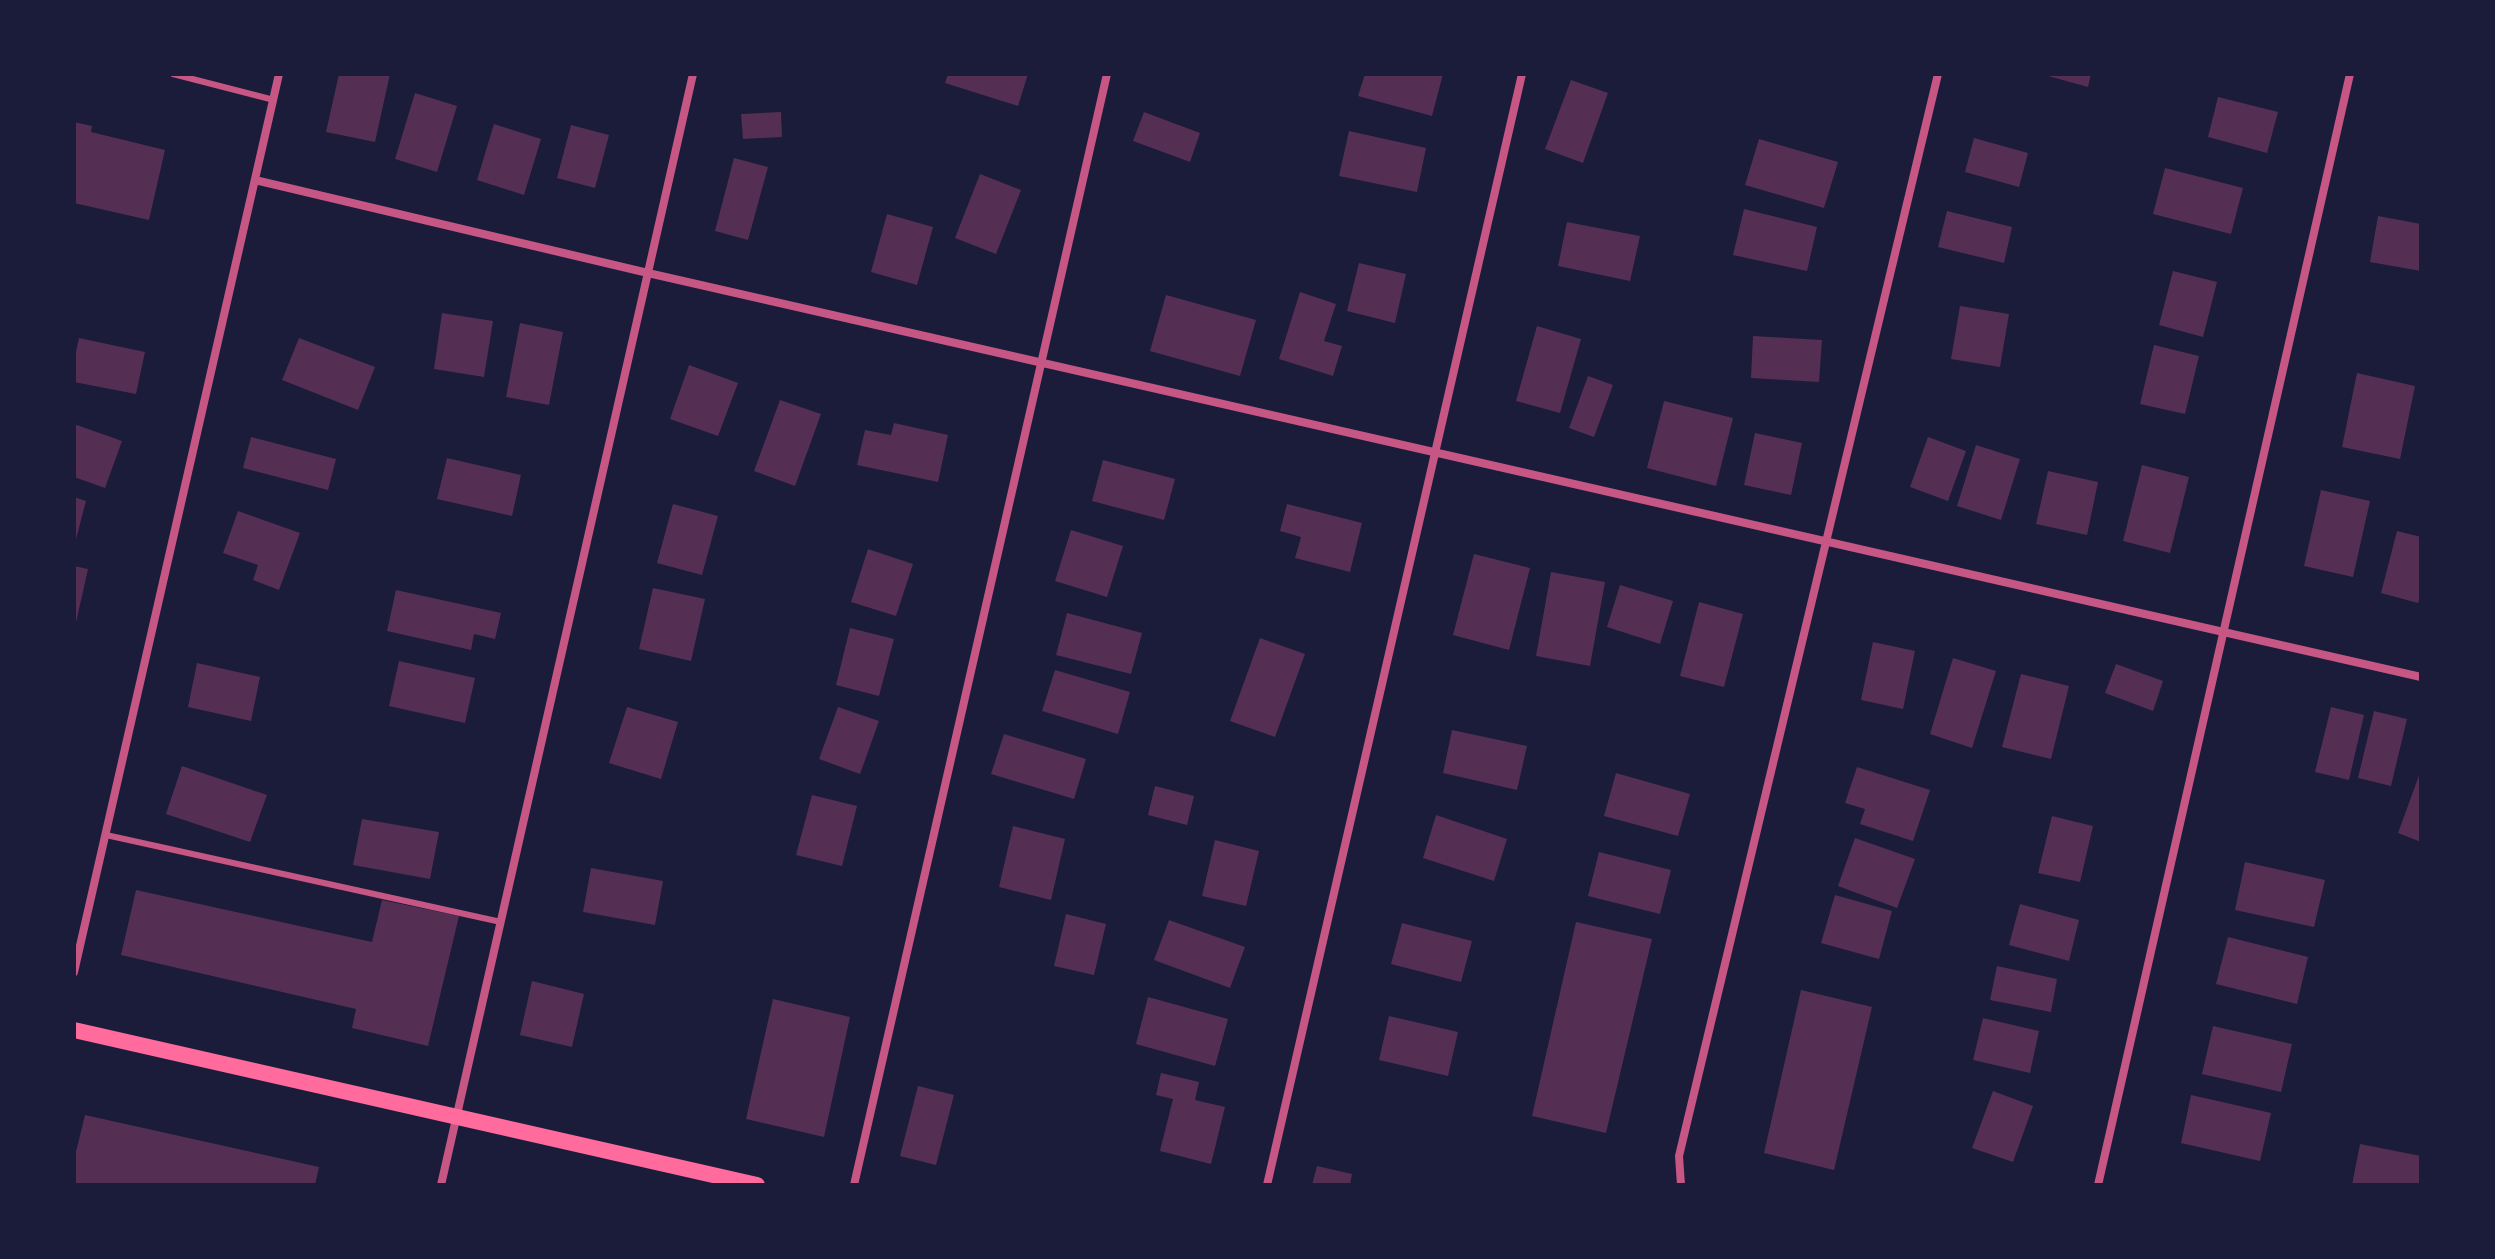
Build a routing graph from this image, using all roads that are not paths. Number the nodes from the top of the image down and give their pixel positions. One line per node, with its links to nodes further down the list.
1 (173, 74): 8 (lane)
2 (279, 74): 8 (street)
3 (693, 74): 10 (street)
4 (1107, 74): 11 (street)
5 (1522, 74): 12 (street)
6 (1938, 74): 13 (street)
7 (2350, 74): 14 (street)
8 (274, 100): 9 (street)
9 (255, 180): 10 (street); 16 (street)
10 (648, 273): 11 (street); 17 (street)
11 (1041, 362): 12 (street); 23 (street)
12 (1436, 451): 13 (street); 24 (street)
13 (1827, 542): 14 (street); 25 (street)
14 (2223, 632): 15 (street); 26 (street)
15 (2421, 677)
16 (106, 835): 17 (lane); 18 (street)
17 (501, 922): 20 (street)
18 (74, 972)
19 (74, 1030): 20 (main road)
20 (457, 1116): 21 (street); 22 (main road)
21 (441, 1185)
22 (757, 1185)
23 (854, 1185)
24 (1267, 1185)
25 (1681, 1185)
26 (2098, 1185)

